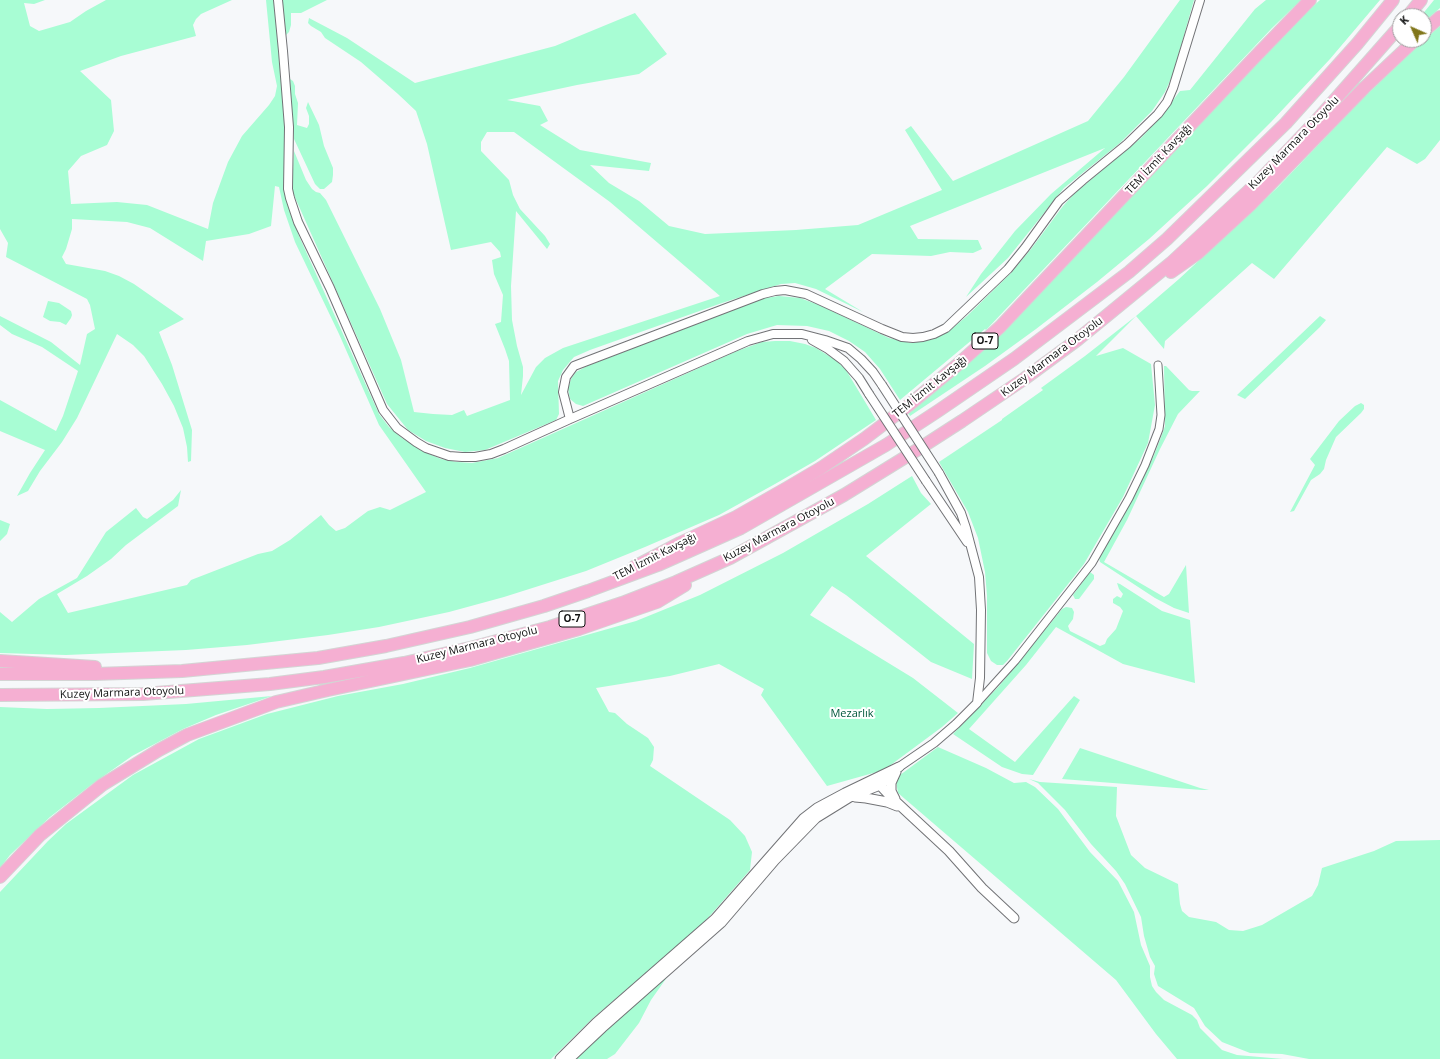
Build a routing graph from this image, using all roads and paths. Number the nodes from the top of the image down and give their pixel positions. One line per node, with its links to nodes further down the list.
1 (278, 0): 14 (street)
2 (1200, 0): 14 (street)
3 (1310, 0): 17 (highway, TEM İzmit Kavşağı / O-7)
4 (1394, 0): 17 (highway, Kuzey Marmara Otoyolu / O-7)
5 (1421, 0): 6 (highway)
6 (1414, 8)
7 (1440, 17): 8 (highway)
8 (1432, 24)
9 (1392, 35): 12 (highway, Kuzey Marmara Otoyolu / O-7)
10 (1406, 48): 12 (highway, O-7)
11 (802, 334): 14 (street); 15 (street, bridge); 15 (street, bridge)
12 (1077, 340): 16 (highway, Kuzey Marmara Otoyolu / O-7)
13 (1158, 365): 22 (street)
14 (570, 419)
15 (971, 548): 22 (street)
16 (730, 558): 21 (highway, Kuzey Marmara Otoyolu / O-7); 27 (highway)
17 (588, 591): 19 (highway, Kuzey Marmara Otoyolu / O-7)
18 (0, 661): 19 (highway)
19 (182, 672): 20 (highway, Kuzey Marmara Otoyolu / O-7)
20 (0, 674)
21 (0, 694)
22 (977, 703): 23 (street)
23 (899, 768): 24 (main road); 26 (main road)
24 (877, 782): 25 (main road); 26 (main road); 29 (main road)
25 (850, 797): 26 (main road); 30 (main road)
26 (903, 808): 28 (main road)
27 (0, 877)
28 (1014, 918)
29 (560, 1059)
30 (569, 1059)

